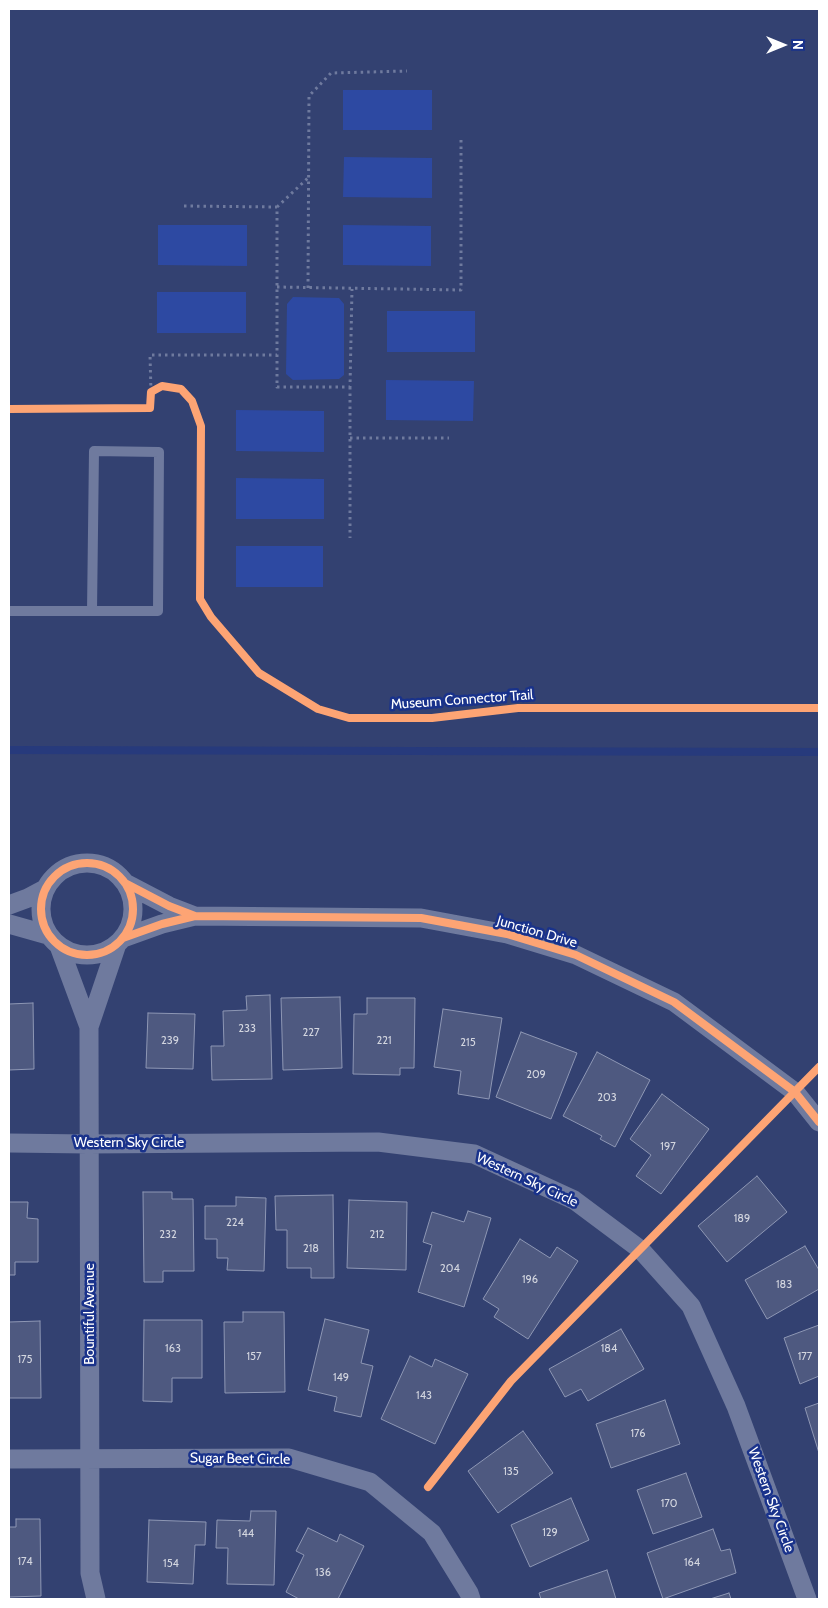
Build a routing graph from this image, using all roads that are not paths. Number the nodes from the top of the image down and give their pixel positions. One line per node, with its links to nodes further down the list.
1 (9, 611): 2 (lane)
2 (92, 611): 2 (lane)
3 (125, 883): 4 (street); 6 (street, Junction Drive); 9 (street)
4 (45, 889): 5 (street); 8 (street)
5 (9, 905)
6 (195, 916): 9 (street, Junction Drive); 11 (street, Junction Drive)
7 (9, 924): 8 (street)
8 (54, 940): 9 (street); 10 (street, Bountiful Avenue)
9 (120, 941): 10 (street, Bountiful Avenue)
10 (89, 1027): 13 (street, Bountiful Avenue)
11 (819, 1122)
12 (9, 1143): 13 (street, Western Sky Circle)
13 (88, 1144): 14 (street, Bountiful Avenue); 18 (street, Western Sky Circle)
14 (90, 1458): 15 (street, Sugar Beet Circle); 16 (street, Bountiful Avenue); 17 (street, Sugar Beet Circle)
15 (9, 1459)
16 (96, 1599)
17 (471, 1599)
18 (807, 1599)

